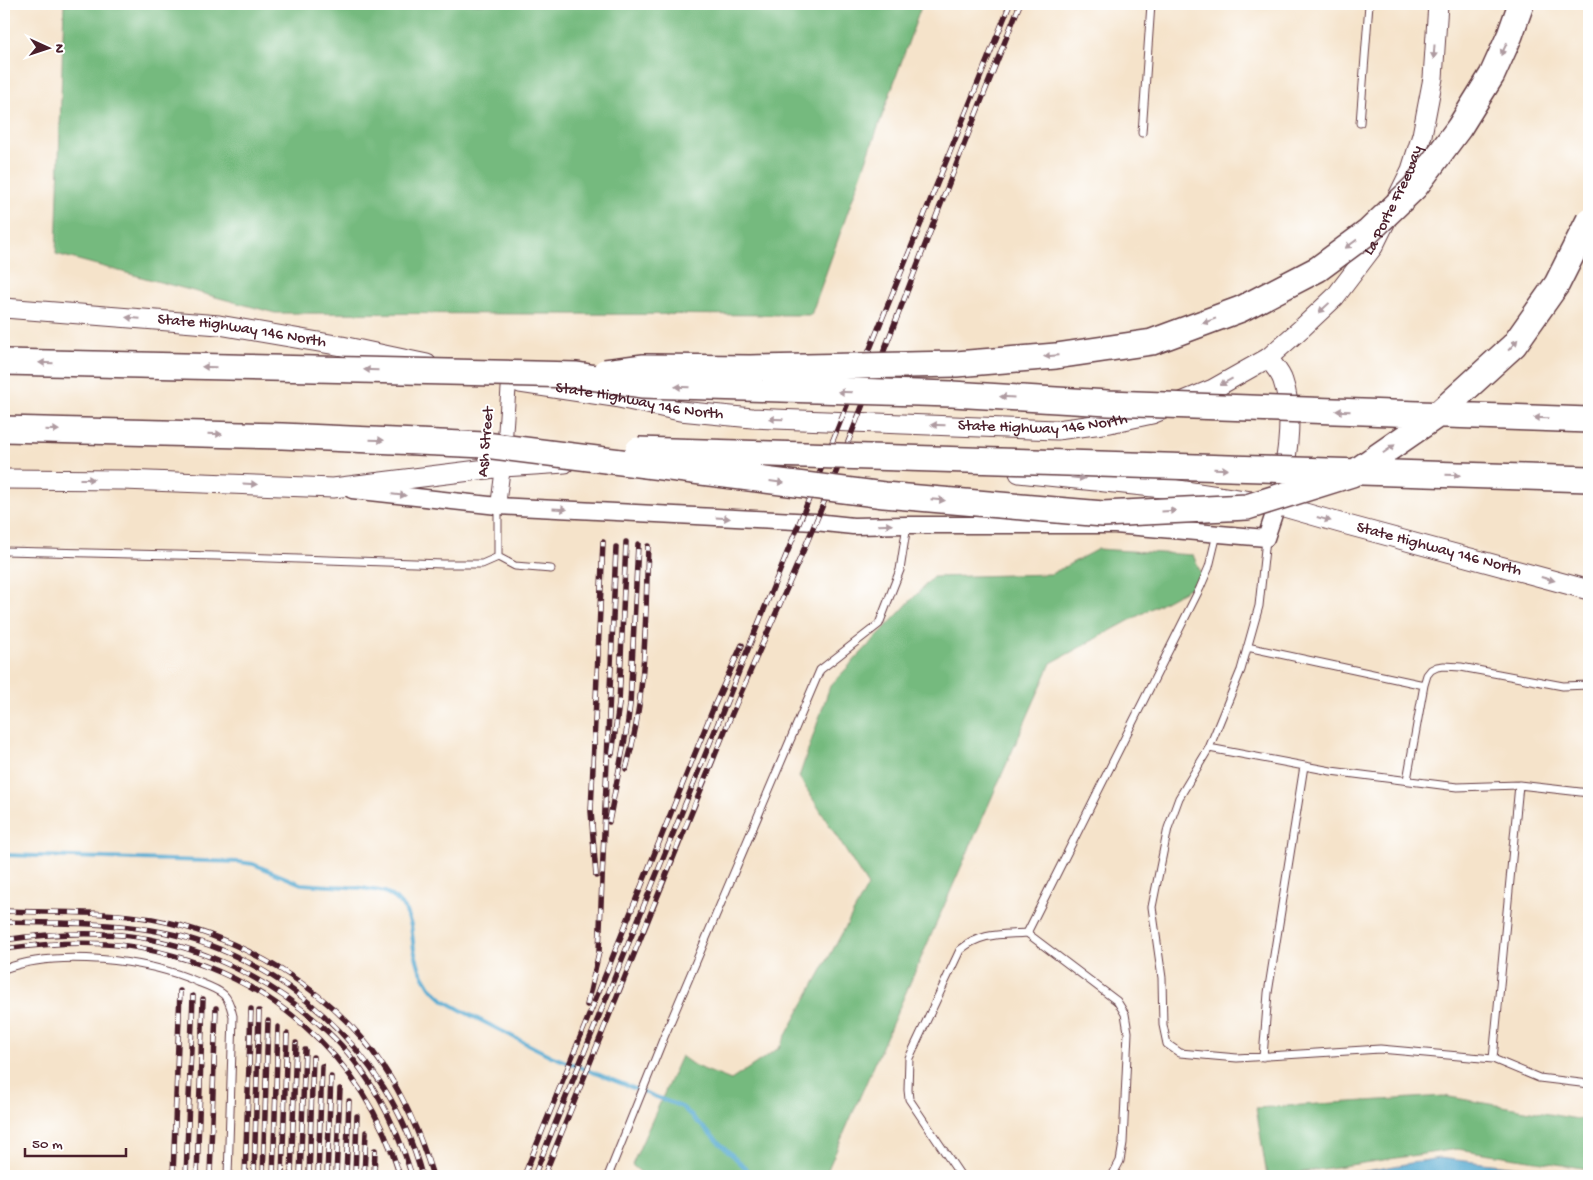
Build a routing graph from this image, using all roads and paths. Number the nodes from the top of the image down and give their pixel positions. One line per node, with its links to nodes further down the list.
1 (1151, 4): 6 (lane)
2 (1370, 4): 5 (lane)
3 (1438, 4): 9 (main road, La Porte Freeway, one-way to 9)
4 (1521, 4): 11 (highway, one-way to 11, bridge)
5 (1360, 123)
6 (1142, 133)
7 (1589, 220): 15 (highway, one-way to 7, bridge)
8 (4, 308): 12 (main road, State Highway 146 North, one-way to 8)
9 (1268, 358): 12 (main road, State Highway 146 North, one-way to 12); 20 (main road)
10 (4, 362): 11 (highway, one-way to 10, bridge)
11 (577, 375): 13 (highway, one-way to 11, bridge)
12 (509, 381): 16 (street, Ash Street)
13 (1589, 420)
14 (4, 429): 15 (highway, one-way to 15)
15 (485, 445): 18 (highway, one-way to 18, bridge)
16 (503, 467): 19 (main road, State Highway 146 North); 20 (main road, State Highway 146 North, one-way to 20); 21 (street, Ash Street)
17 (4, 479): 19 (main road, State Highway 146 North, one-way to 19)
18 (1589, 479)
19 (333, 488): 21 (street, State Highway 146 North, one-way to 21)
20 (1277, 505): 24 (street); 28 (main road, State Highway 146 North, one-way to 28)
21 (498, 506): 22 (street, State Highway 146 North, one-way to 22); 26 (lane)
22 (907, 524): 23 (street, State Highway 146 North); 43 (lane)
23 (1218, 534): 24 (street, State Highway 146 North); 37 (lane)
24 (1266, 538): 29 (lane)
25 (4, 551): 26 (lane)
26 (498, 557): 27 (lane)
27 (551, 569)
28 (1589, 590)
29 (1247, 647): 30 (lane); 32 (lane)
30 (1424, 685): 31 (lane); 34 (lane)
31 (1589, 685)
32 (1209, 748): 33 (lane); 39 (lane)
33 (1304, 766): 34 (lane); 39 (lane)
34 (1407, 780): 35 (lane)
35 (1519, 785): 36 (lane); 40 (lane)
36 (1589, 793)
37 (1027, 933): 44 (lane); 45 (lane)
38 (4, 969): 42 (lane)
39 (1263, 1057): 40 (lane)
40 (1493, 1059): 41 (lane)
41 (1589, 1084)
42 (228, 1176)
43 (608, 1176)
44 (961, 1176)
45 (1112, 1176)

